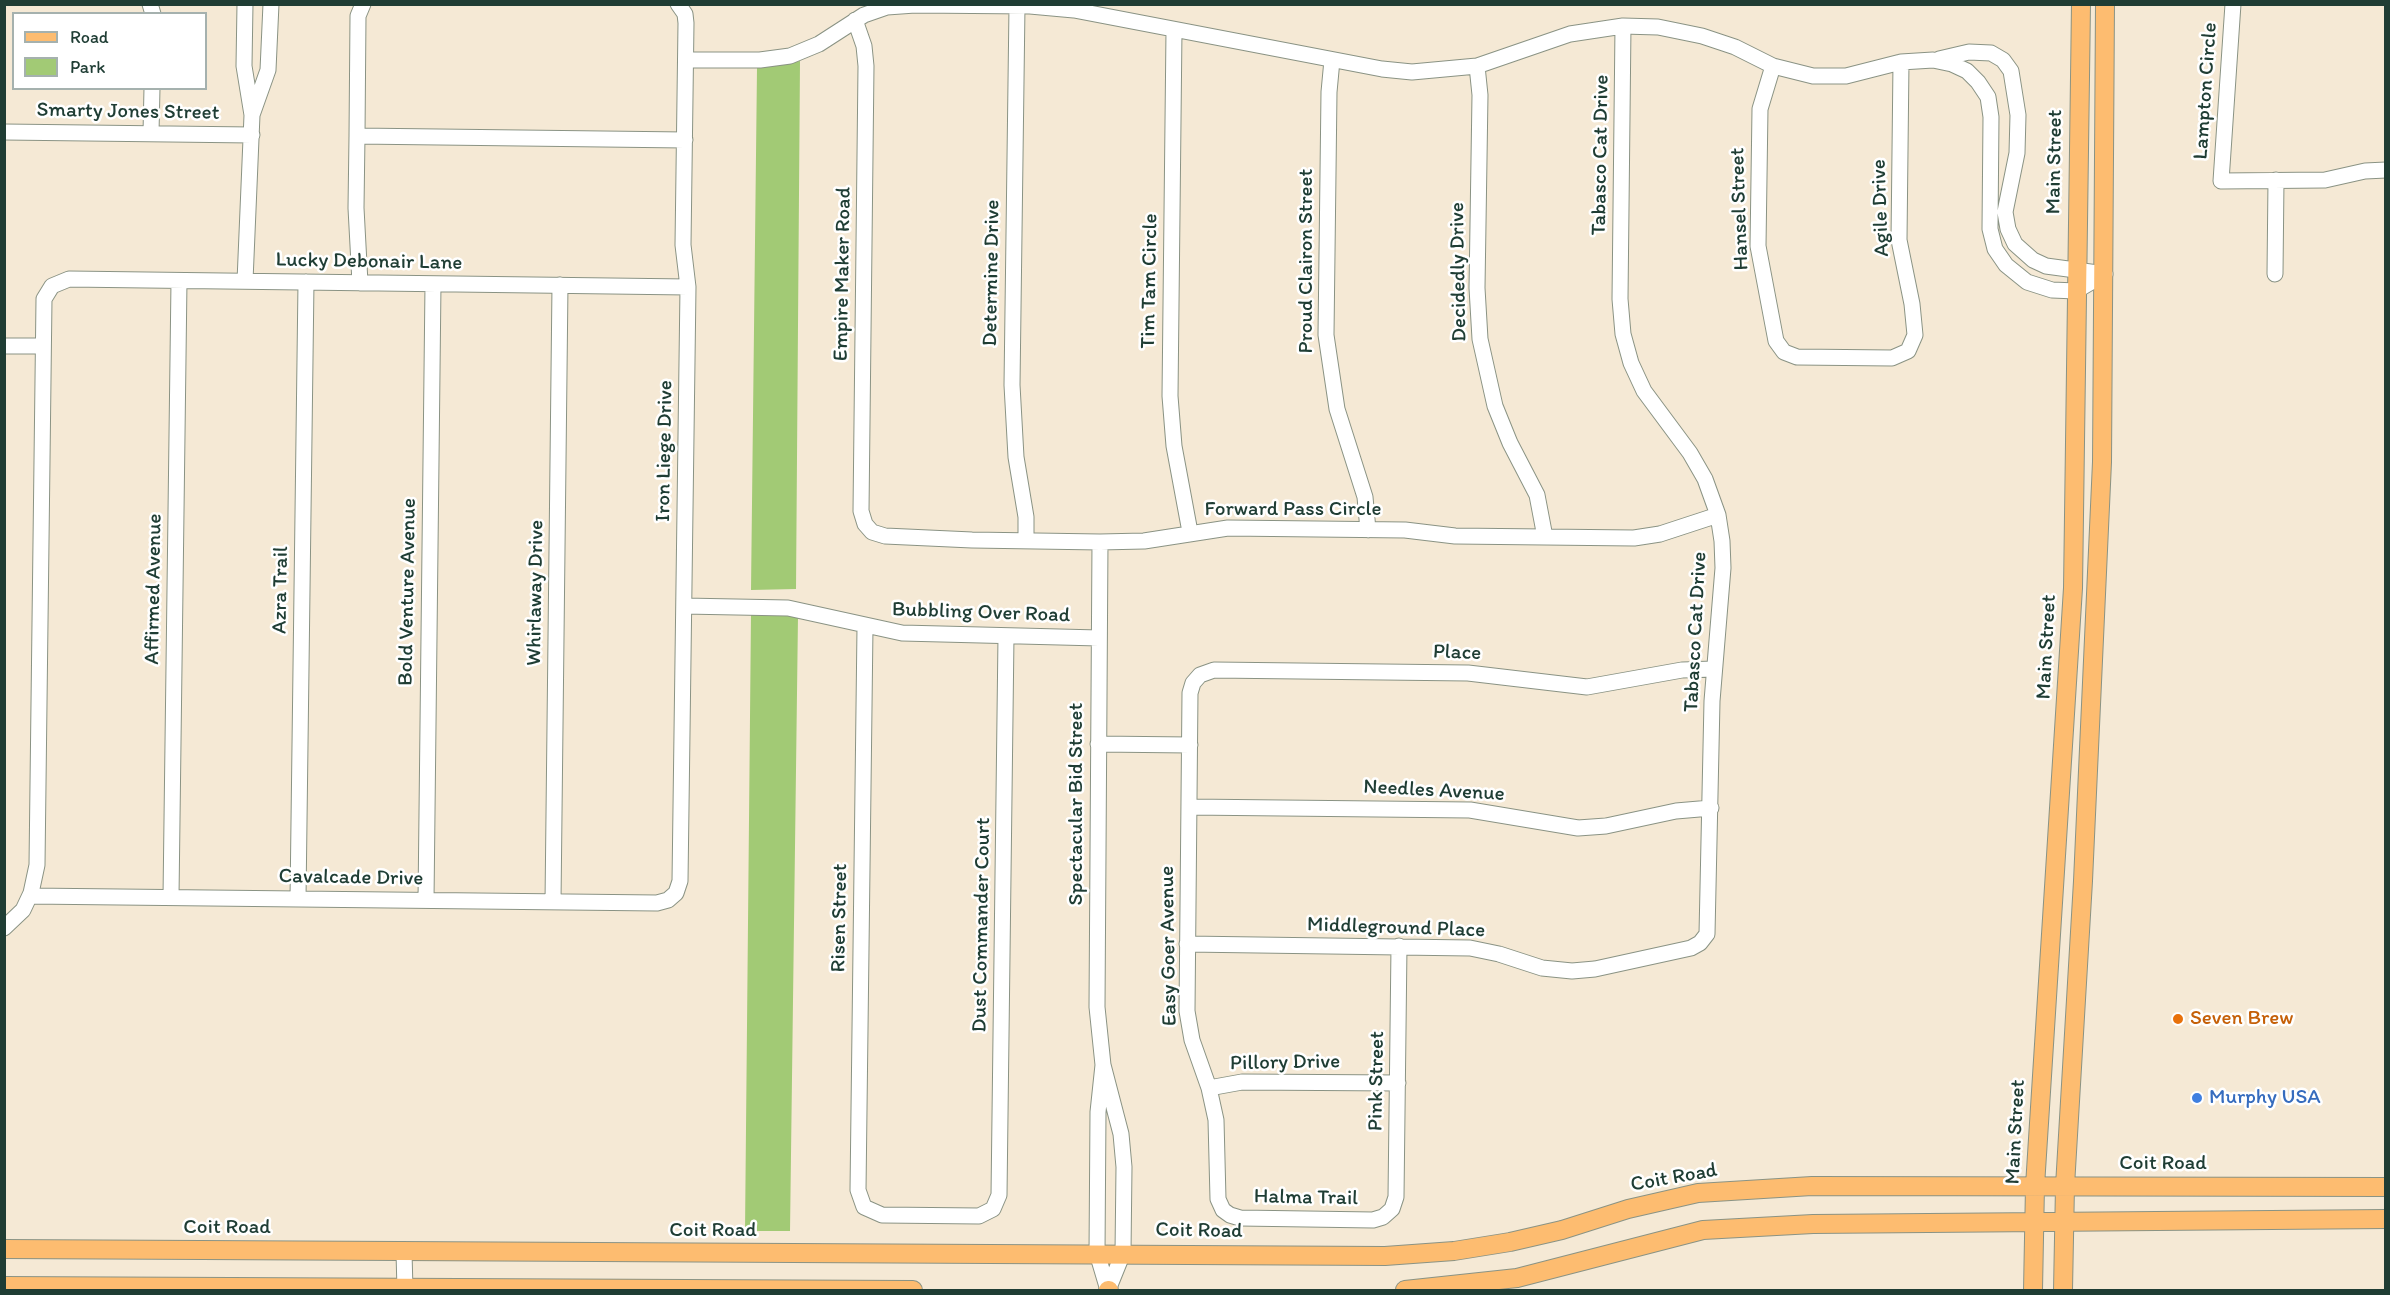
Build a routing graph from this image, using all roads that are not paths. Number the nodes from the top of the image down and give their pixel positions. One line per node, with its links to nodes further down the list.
1 (245, 4): 13 (street)
2 (271, 4): 12 (street)
3 (363, 4): 25 (street)
4 (678, 4): 14 (street, Iron Liege Drive)
5 (2080, 4): 31 (main road, Main Street)
6 (2105, 4): 32 (main road)
7 (2233, 4): 30 (street, Lampton Circle)
8 (1017, 6): 9 (street); 11 (street); 50 (street, Determine Drive)
9 (855, 20): 14 (street); 46 (street, Empire Maker Road)
10 (1623, 26): 18 (street); 19 (street); 45 (street, Tabasco Cat Drive)
11 (1174, 30): 15 (street); 48 (street, Tim Tam Circle)
12 (270, 35): 13 (street); 21 (street)
13 (245, 36): 21 (street)
14 (686, 60): 26 (street, Iron Liege Drive)
15 (1332, 60): 18 (street); 47 (street, Proud Clairon Street)
16 (1933, 60): 17 (street); 27 (street); 28 (street)
17 (1901, 62): 19 (street); 44 (street, Agile Drive)
18 (1477, 66): 49 (street, Decidedly Drive)
19 (1773, 66): 44 (street, Hansel Street)
20 (152, 90): 23 (street)
21 (252, 115): 24 (street)
22 (4, 132): 23 (street, Smarty Jones Street)
23 (151, 134): 24 (street, Smarty Jones Street)
24 (252, 135): 35 (street)
25 (357, 136): 26 (street); 37 (street)
26 (685, 140): 40 (street, Iron Liege Drive)
27 (2018, 140): 28 (street); 31 (street)
28 (1991, 141): 41 (street)
29 (2385, 170): 30 (street)
30 (2276, 180): 33 (street)
31 (2076, 268): 32 (street); 41 (main road, Main Street)
32 (2104, 274): 41 (street); 53 (main road)
33 (2275, 274)
34 (179, 281): 35 (street, Lucky Debonair Lane); 43 (street, Lucky Debonair Lane); 67 (street, Affirmed Avenue)
35 (245, 281): 36 (street, Lucky Debonair Lane)
36 (306, 282): 37 (street, Lucky Debonair Lane); 69 (street, Azra Trail)
37 (360, 283): 38 (street, Lucky Debonair Lane)
38 (433, 284): 39 (street, Lucky Debonair Lane); 70 (street, Bold Venture Avenue)
39 (560, 285): 40 (street, Lucky Debonair Lane); 71 (street, Whirlaway Drive)
40 (688, 287): 54 (street, Iron Liege Drive)
41 (2076, 291): 52 (main road, Main Street)
42 (4, 346): 43 (street)
43 (44, 346): 66 (street)
44 (1781, 350)
45 (1718, 515): 49 (street, Forward Pass Circle); 58 (street, Tabasco Cat Drive)
46 (868, 529): 50 (street, Forward Pass Circle)
47 (1368, 530): 48 (street, Forward Pass Circle); 49 (street, Forward Pass Circle)
48 (1190, 532): 51 (street, Forward Pass Circle)
49 (1545, 537)
50 (1026, 539): 51 (street, Forward Pass Circle)
51 (1100, 542): 57 (street, Spectacular Bid Street)
52 (2073, 588): 53 (main road); 65 (main road, Main Street)
53 (2098, 589): 64 (main road)
54 (684, 606): 55 (street, Bubbling Over Road); 68 (street, Iron Liege Drive)
55 (864, 627): 56 (street, Bubbling Over Road); 83 (street, Risen Street)
56 (1006, 636): 57 (street, Bubbling Over Road); 83 (street, Dust Commander Court)
57 (1099, 638): 60 (street, Spectacular Bid Street)
58 (1714, 669): 59 (street, Place); 63 (street, Tabasco Cat Drive)
59 (1198, 677): 61 (street, Easy Goer Avenue)
60 (1098, 744): 61 (street); 76 (street, Spectacular Bid Street)
61 (1190, 745): 62 (street, Easy Goer Avenue)
62 (1189, 807): 63 (street, Needles Avenue); 74 (street, Easy Goer Avenue)
63 (1711, 808): 73 (street, Tabasco Cat Drive)
64 (2083, 880): 65 (main road); 79 (main road)
65 (2053, 881): 80 (main road, Main Street)
66 (30, 896): 67 (street, Cavalcade Drive); 72 (street)
67 (171, 897): 69 (street, Cavalcade Drive)
68 (672, 898): 71 (street, Cavalcade Drive)
69 (298, 899): 70 (street, Cavalcade Drive)
70 (426, 900): 71 (street, Cavalcade Drive)
71 (553, 902)
72 (4, 928)
73 (1703, 940): 75 (street, Middleground Place)
74 (1187, 944): 75 (street, Middleground Place); 78 (street, Easy Goer Avenue)
75 (1399, 946): 77 (street, Pink Street)
76 (1103, 1065): 92 (street, Spectacular Bid Street); 93 (street, Spectacular Bid Street)
77 (1398, 1083): 78 (street, Pillory Drive); 85 (street, Pink Street)
78 (1209, 1088): 84 (street, Easy Goer Avenue)
79 (2065, 1185): 80 (main road, Coit Road); 81 (main road, Coit Road); 89 (main road)
80 (2035, 1186): 88 (main road, Main Street); 93 (main road, Coit Road)
81 (2311, 1187): 82 (main road, Coit Road); 87 (main road)
82 (2385, 1187)
83 (990, 1211)
84 (1224, 1211): 85 (street, Halma Trail)
85 (1388, 1214)
86 (2385, 1219): 87 (main road)
87 (2311, 1221): 89 (main road)
88 (2034, 1222): 89 (main road); 98 (main road); 99 (main road, Main Street)
89 (2064, 1223): 100 (main road)
90 (4, 1249): 91 (main road, Coit Road)
91 (404, 1252): 92 (main road, Coit Road); 95 (street)
92 (1097, 1253): 93 (main road, Coit Road); 97 (street, Spectacular Bid Street)
93 (1123, 1253): 97 (street, Spectacular Bid Street)
94 (4, 1286): 95 (main road)
95 (405, 1289): 96 (main road)
96 (912, 1290)
97 (1108, 1290)
98 (1406, 1290)
99 (2033, 1290)
100 (2063, 1290)

